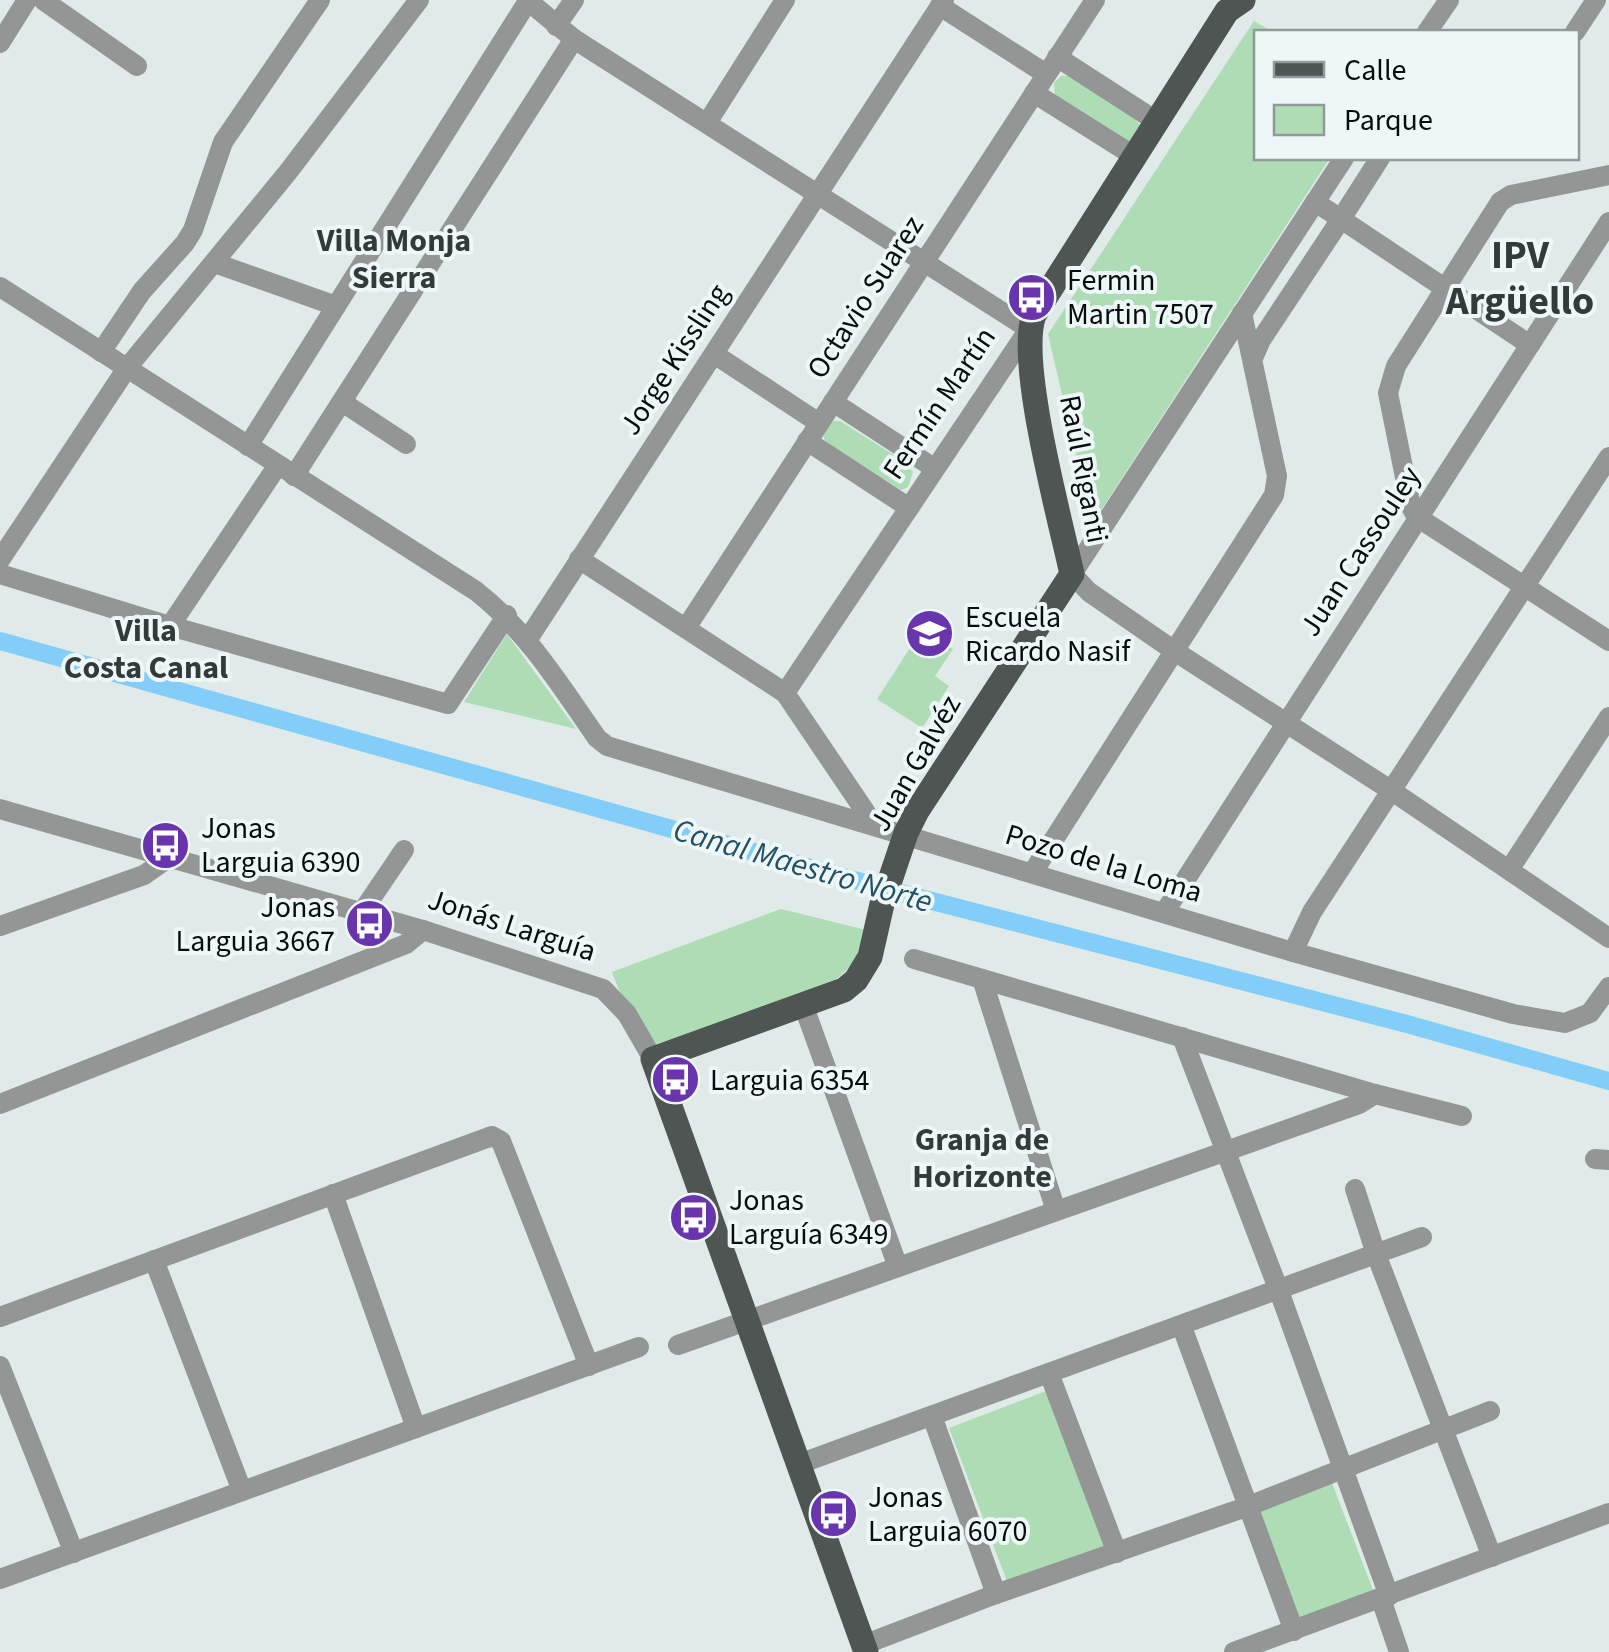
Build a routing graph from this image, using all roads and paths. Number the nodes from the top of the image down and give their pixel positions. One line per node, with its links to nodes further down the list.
1 (43, 0): 17 (street)
2 (320, 0): 38 (street)
3 (419, 0): 31 (street)
4 (527, 0): 15 (street); 34 (street)
5 (574, 0): 15 (street)
6 (786, 0): 21 (street)
7 (1095, 0): 18 (street, Octavio Suarez)
8 (1243, 0): 20 (main road, Fermín Martín)
9 (1449, 0): 13 (street)
10 (1596, 0): 14 (street)
11 (942, 3): 18 (street); 26 (street, Jorge Kissling)
12 (15, 6): 16 (street)
13 (1428, 30)
14 (1576, 30)
15 (565, 33): 21 (street); 42 (street)
16 (0, 43)
17 (137, 66)
18 (1052, 66): 19 (street, Octavio Suarez); 20 (street)
19 (1034, 93): 22 (street); 30 (street, Octavio Suarez)
20 (1156, 121): 22 (main road, Fermín Martín)
21 (707, 123): 26 (street)
22 (1134, 156): 36 (main road, Fermín Martín)
23 (1343, 160): 27 (street, Juan Galvéz)
24 (1379, 160): 28 (street)
25 (1609, 176): 33 (street)
26 (818, 194): 30 (street); 39 (street, Jorge Kissling)
27 (1314, 202): 28 (street); 35 (street, Juan Galvéz)
28 (1341, 218): 33 (street); 40 (street)
29 (1609, 222): 37 (street, Juan Cassouley)
30 (924, 262): 36 (street); 43 (street, Octavio Suarez)
31 (215, 263): 34 (street); 41 (street)
32 (0, 287): 38 (street)
33 (1445, 287): 37 (street); 52 (street)
34 (336, 306): 47 (street)
35 (1242, 313): 40 (street); 56 (street, Juan Galvéz)
36 (1029, 329): 49 (street, Fermín Martín); 56 (main road, Raúl Riganti)
37 (1530, 346): 52 (street, Juan Cassouley)
38 (101, 352): 41 (street)
39 (714, 354): 44 (street); 53 (street, Jorge Kissling)
40 (1252, 358): 63 (street)
41 (127, 368): 47 (street); 54 (street)
42 (342, 402): 46 (street); 50 (street)
43 (832, 402): 44 (street, Octavio Suarez); 49 (street)
44 (819, 422): 45 (street, Octavio Suarez)
45 (807, 441): 51 (street); 60 (street, Octavio Suarez)
46 (406, 444)
47 (248, 446): 50 (street)
48 (1609, 457): 57 (street)
49 (934, 468): 51 (street, Fermín Martín)
50 (286, 470): 58 (street); 59 (street)
51 (908, 507): 64 (street, Fermín Martín)
52 (1417, 517): 57 (street); 66 (street, Juan Cassouley)
53 (579, 559): 60 (street); 61 (street, Jorge Kissling)
54 (0, 560)
55 (0, 574): 59 (street)
56 (1072, 574): 63 (street, Raúl Riganti); 70 (main road, Juan Galvéz)
57 (1524, 588): 62 (street); 67 (street)
58 (507, 615): 59 (street); 61 (street)
59 (170, 626)
60 (686, 628): 64 (street)
61 (528, 639): 69 (street, Pozo de la Loma)
62 (1609, 641)
63 (1176, 652): 66 (street, Raúl Riganti); 74 (street)
64 (785, 693): 69 (street)
65 (1609, 717): 73 (street)
66 (1286, 722): 67 (street, Raúl Riganti); 76 (street, Juan Cassouley)
67 (1392, 790): 73 (street, Raúl Riganti); 80 (street)
68 (0, 809): 72 (street, Jonás Larguía)
69 (873, 824): 70 (street, Pozo de la Loma)
70 (906, 834): 74 (street, Pozo de la Loma); 84 (main road, Juan Galvéz)
71 (404, 850): 75 (street)
72 (171, 856): 75 (street, Jonás Larguía); 77 (street)
73 (1509, 870): 79 (street, Raúl Riganti)
74 (1033, 872): 76 (street, Pozo de la Loma)
75 (362, 912): 78 (street, Jonás Larguía)
76 (1164, 913): 80 (street, Pozo de la Loma)
77 (0, 926)
78 (423, 930): 86 (street, Jonás Larguía); 88 (street)
79 (1609, 938)
80 (1294, 952): 83 (street, Pozo de la Loma)
81 (914, 958): 82 (street)
82 (982, 979): 85 (street); 93 (street)
83 (1609, 987)
84 (804, 1006): 86 (main road, Juan Galvéz); 97 (street)
85 (1182, 1037): 87 (street); 90 (street)
86 (653, 1058): 100 (main road, Jonás Larguía)
87 (1374, 1094): 89 (street); 90 (street)
88 (0, 1104)
89 (1462, 1116)
90 (1224, 1152): 93 (street); 98 (street)
91 (1355, 1188): 95 (street)
92 (333, 1194): 96 (street); 105 (street); 109 (street)
93 (1056, 1211): 97 (street)
94 (1422, 1237): 95 (street)
95 (1376, 1254): 98 (street); 110 (street)
96 (154, 1260): 99 (street); 113 (street)
97 (898, 1267): 100 (street)
98 (1279, 1291): 101 (street); 112 (street)
99 (0, 1317)
100 (746, 1320): 102 (street); 111 (main road, Jonás Larguía)
101 (1182, 1326): 106 (street); 114 (street)
102 (678, 1345)
103 (639, 1347): 105 (street)
104 (0, 1366): 116 (street)
105 (589, 1366): 109 (street)
106 (1049, 1373): 108 (street); 117 (street)
107 (1490, 1411): 110 (street)
108 (932, 1416): 111 (street); 120 (street)
109 (416, 1428): 113 (street)
110 (1442, 1430): 112 (street); 118 (street)
111 (799, 1464): 123 (main road, Jonás Larguía)
112 (1341, 1468): 114 (street); 121 (street)
113 (242, 1491): 116 (street)
114 (1246, 1506): 117 (street); 122 (street)
115 (1609, 1513): 118 (street)
116 (74, 1552): 119 (street)
117 (1118, 1553): 120 (street)
118 (1492, 1557): 121 (street)
119 (0, 1578)
120 (996, 1594): 123 (street)
121 (1385, 1598): 122 (street); 125 (street)
122 (1294, 1630): 124 (street)
123 (864, 1648)
124 (1234, 1652)
125 (1399, 1652)

